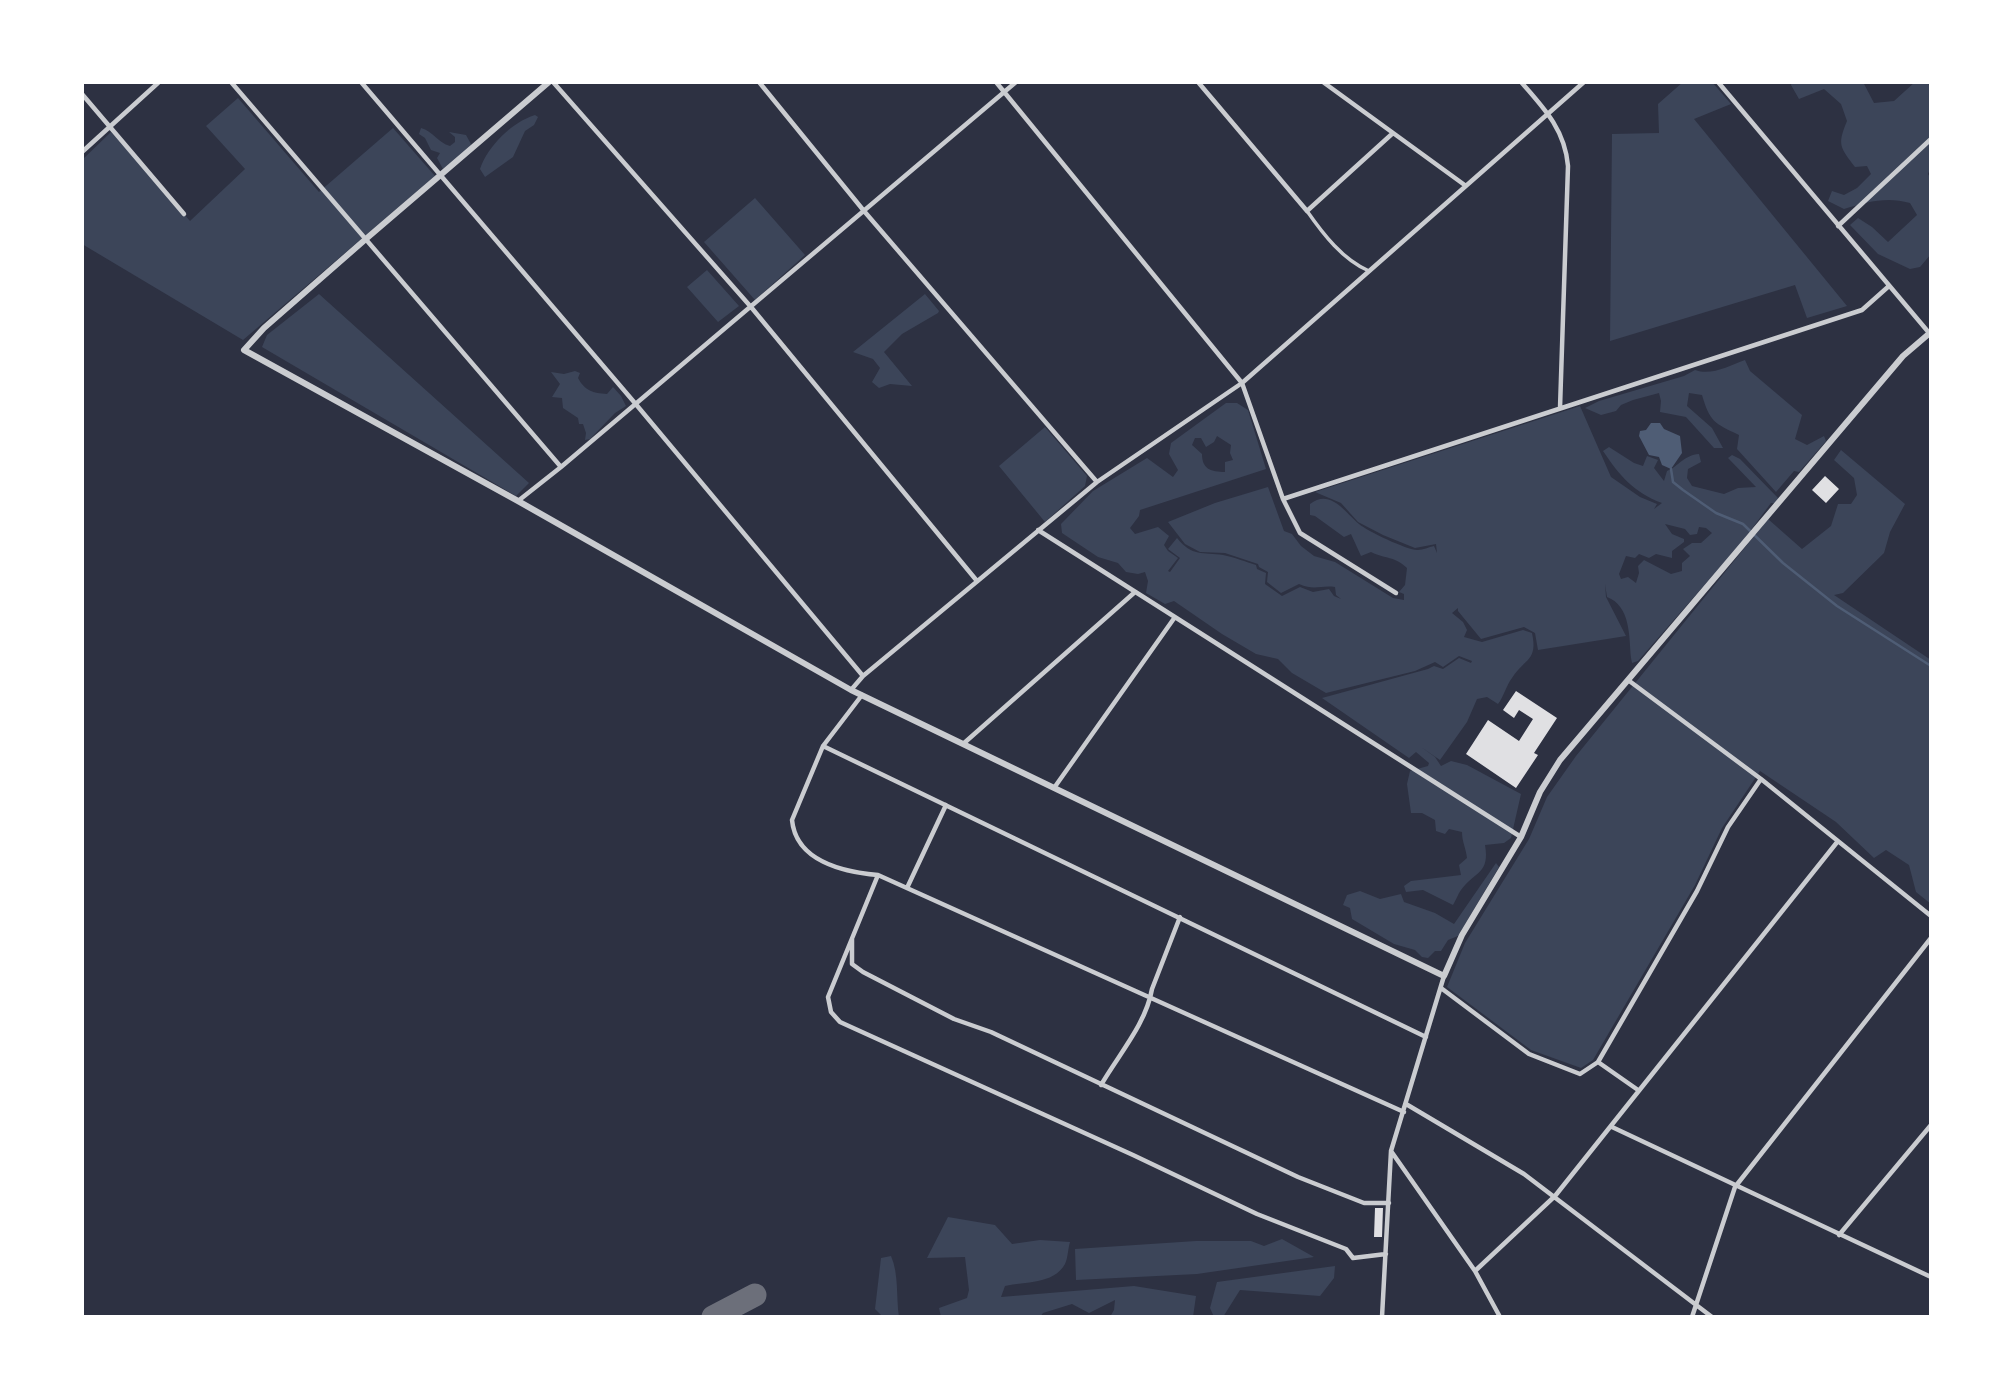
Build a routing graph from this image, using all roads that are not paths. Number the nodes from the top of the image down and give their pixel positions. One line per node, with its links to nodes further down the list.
1 (159, 82): 16 (street)
2 (231, 82): 26 (street)
3 (361, 82): 20 (street)
4 (551, 82): 20 (street); 29 (street)
5 (759, 82): 22 (street)
6 (996, 82): 13 (street)
7 (1016, 82): 13 (street)
8 (1198, 82): 23 (street)
9 (1323, 82): 17 (street)
10 (1521, 82): 15 (street)
11 (1584, 82): 15 (street)
12 (1718, 82): 25 (street)
13 (1004, 92): 22 (street); 31 (street)
14 (82, 94): 16 (street)
15 (1549, 113): 21 (street); 33 (street)
16 (110, 127): 19 (street); 24 (street)
17 (1393, 133): 21 (street); 23 (street)
18 (1931, 139): 25 (street)
19 (82, 152)
20 (440, 175): 26 (street); 32 (street)
21 (1466, 186): 27 (street)
22 (864, 211): 29 (street); 35 (street)
23 (1307, 211): 27 (street)
24 (184, 214)
25 (1838, 226): 28 (street)
26 (367, 238): 34 (street); 37 (street)
27 (1369, 271): 31 (street)
28 (1889, 286): 30 (street); 33 (street)
29 (751, 307): 32 (street); 39 (street)
30 (1930, 333): 44 (street)
31 (1242, 383): 35 (street); 36 (street)
32 (634, 402): 34 (street); 43 (street)
33 (1560, 408): 36 (street)
34 (561, 467): 37 (street)
35 (1097, 482): 38 (street)
36 (1283, 499): 41 (street)
37 (518, 501): 45 (street)
38 (1038, 530): 39 (street); 40 (street)
39 (977, 581): 43 (street)
40 (1135, 592): 42 (street); 47 (street)
41 (1396, 593)
42 (1175, 617): 50 (street); 52 (street)
43 (863, 676): 45 (street)
44 (1628, 680): 49 (street); 52 (street)
45 (851, 690): 46 (street)
46 (862, 695): 47 (street); 48 (street)
47 (963, 744): 50 (street)
48 (823, 746): 51 (street); 54 (street)
49 (1760, 779): 53 (street); 64 (street)
50 (1054, 788): 60 (street)
51 (946, 805): 55 (street); 57 (street)
52 (1521, 837): 60 (street)
53 (1838, 841): 56 (street); 66 (street)
54 (878, 875): 55 (street); 58 (street)
55 (907, 888): 62 (street)
56 (1931, 916)
57 (1180, 917): 62 (street); 63 (street)
58 (852, 937): 65 (street); 76 (street)
59 (1931, 938): 72 (street)
60 (1444, 976): 61 (street)
61 (1441, 988): 63 (street); 64 (street)
62 (1151, 998): 65 (street); 68 (street)
63 (1426, 1037): 67 (street)
64 (1598, 1062): 66 (street)
65 (1101, 1085): 74 (street)
66 (1638, 1090): 70 (street)
67 (1406, 1104): 68 (street); 73 (street)
68 (1404, 1112): 71 (street)
69 (1931, 1125): 75 (street)
70 (1612, 1127): 72 (street); 73 (street)
71 (1391, 1151): 74 (street); 77 (street)
72 (1735, 1187): 75 (street); 79 (street)
73 (1555, 1196): 77 (street); 79 (street)
74 (1389, 1203): 76 (street)
75 (1839, 1235): 78 (street)
76 (1386, 1254): 81 (street)
77 (1475, 1270): 82 (street)
78 (1931, 1277)
79 (1696, 1304): 80 (street); 83 (street)
80 (1708, 1316)
81 (1382, 1317)
82 (1500, 1317)
83 (1692, 1317)

